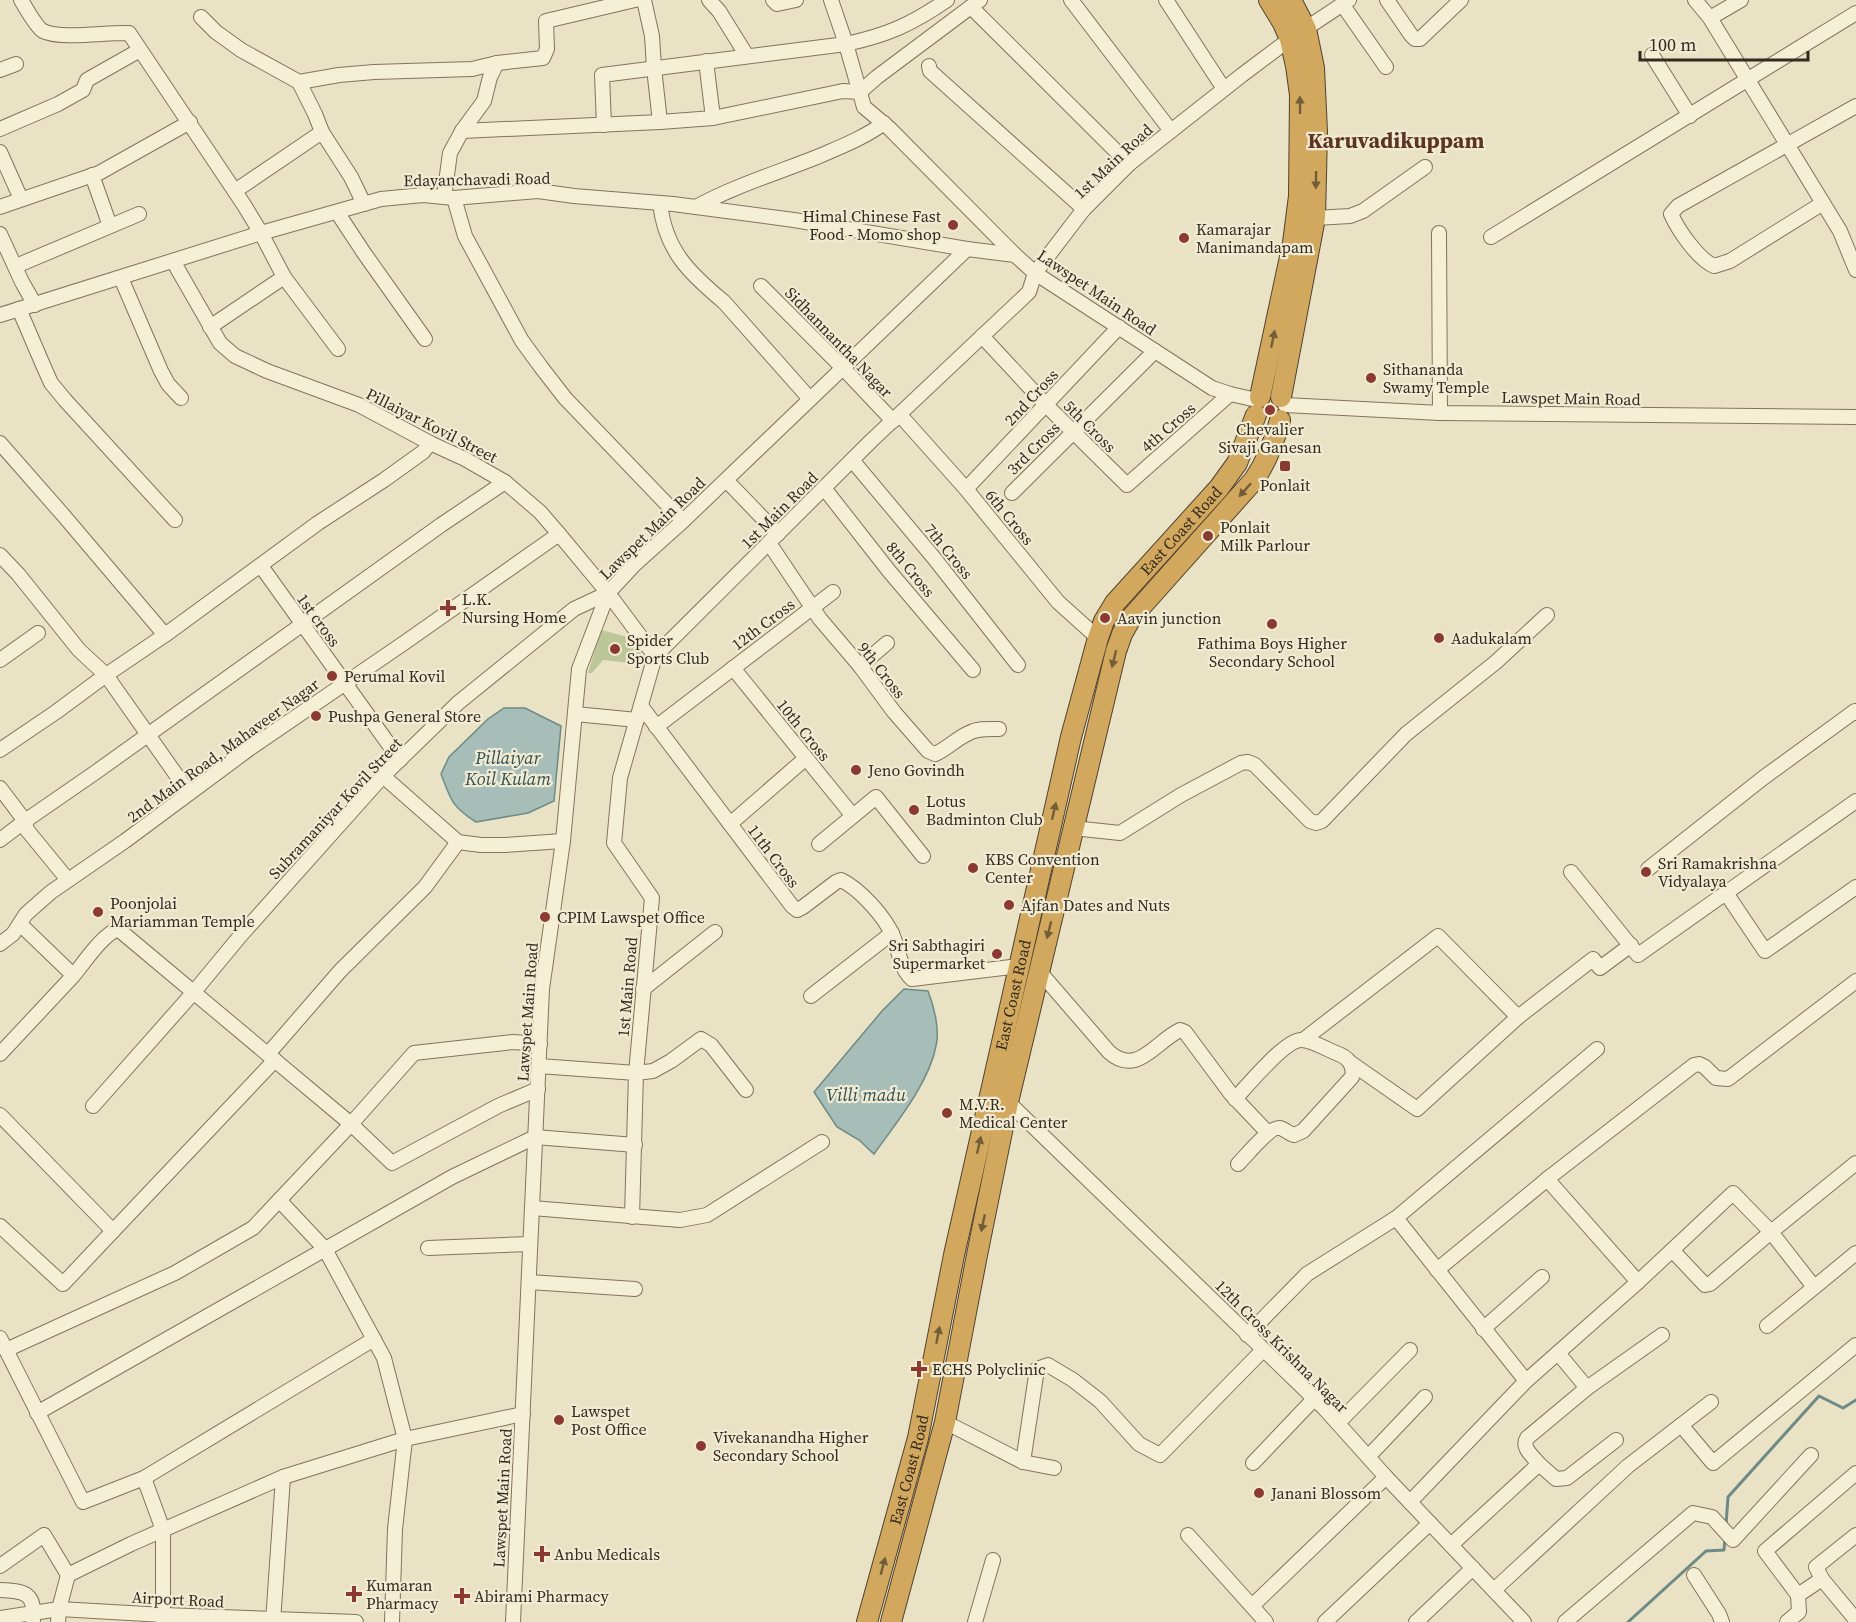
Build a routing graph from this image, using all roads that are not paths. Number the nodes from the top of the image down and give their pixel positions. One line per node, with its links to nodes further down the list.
1 (21, 0): 24 (street)
2 (636, 0): 28 (street)
3 (644, 0): 32 (street)
4 (709, 0): 26 (street)
5 (773, 0): 6 (street)
6 (796, 0)
7 (831, 0): 23 (street)
8 (947, 0): 23 (street)
9 (1071, 0): 47 (street)
10 (1166, 0): 36 (street)
11 (1269, 0): 22 (highway, East Coast Road)
12 (1291, 0): 22 (highway, East Coast Road)
13 (1386, 0): 14 (street)
14 (1461, 0)
15 (1695, 0): 21 (street)
16 (1742, 0): 21 (street)
17 (1346, 2): 22 (street, 1st Main Road); 31 (street)
18 (976, 4): 37 (street); 51 (street)
19 (1856, 13): 34 (street)
20 (201, 17): 35 (street)
21 (1710, 18): 34 (street)
22 (1298, 34): 36 (street, 1st Main Road); 65 (highway, East Coast Road, one-way to 65); 93 (highway, East Coast Road, one-way to 22)
23 (846, 44): 26 (street); 37 (street)
24 (140, 50): 41 (street); 45 (street)
25 (1652, 55): 39 (street)
26 (747, 56): 27 (street)
27 (706, 61): 32 (street); 40 (street)
28 (497, 63): 35 (street); 46 (street)
29 (16, 64): 33 (street)
30 (928, 66): 62 (street)
31 (1386, 67)
32 (654, 68): 42 (street); 44 (street)
33 (0, 70)
34 (1747, 80): 39 (street); 49 (street)
35 (299, 82): 48 (street)
36 (1224, 89): 47 (street, 1st Main Road)
37 (860, 92): 40 (street); 43 (street)
38 (1856, 106): 49 (street)
39 (1690, 116): 70 (street)
40 (713, 118): 42 (street)
41 (190, 122): 53 (street); 54 (street)
42 (660, 122): 44 (street)
43 (884, 123): 61 (street); 72 (street)
44 (603, 125): 46 (street)
45 (0, 129)
46 (462, 130): 55 (street)
47 (1171, 131): 51 (street, 1st Main Road)
48 (322, 132): 54 (street); 59 (street)
49 (1787, 144): 58 (street); 58 (street)
50 (0, 152): 56 (street)
51 (1129, 164): 62 (street, 1st Main Road)
52 (1425, 167): 65 (street)
53 (92, 175): 56 (street); 66 (street)
54 (235, 191): 67 (street)
55 (449, 197): 57 (street, Edayanchavadi Road); 59 (street, Edayanchavadi Road); 110 (street)
56 (21, 199): 60 (street)
57 (660, 203): 61 (street, Edayanchavadi Road); 92 (street)
58 (1823, 203): 75 (street)
59 (364, 204): 63 (street, Edayanchavadi Road)
60 (0, 207)
61 (696, 207): 71 (street, Edayanchavadi Road)
62 (1084, 209): 76 (street, 1st Main Road)
63 (338, 212): 67 (street, Edayanchavadi Road); 86 (street)
64 (139, 214): 66 (street)
65 (1315, 218): 95 (highway, East Coast Road)
66 (110, 226): 74 (street)
67 (261, 233): 73 (street, Edayanchavadi Road); 77 (street)
68 (1440, 233): 96 (street)
69 (0, 234): 74 (street)
70 (1491, 237)
71 (967, 249): 72 (street, Lawspet Main Road); 89 (street, Lawspet Main Road)
72 (1015, 255): 76 (street, Lawspet Main Road)
73 (173, 261): 78 (street, Edayanchavadi Road); 83 (street, Pillaiyar Kovil Street)
74 (16, 266): 80 (street)
75 (1856, 270)
76 (1035, 273): 84 (street, Lawspet Main Road); 85 (street, 1st Main Road)
77 (284, 277): 83 (street); 87 (street)
78 (122, 278): 80 (street, Edayanchavadi Road); 91 (street)
79 (761, 286): 89 (street, Sidhannantha Nagar)
80 (35, 304): 81 (street, Edayanchavadi Road)
81 (20, 309): 82 (street, Edayanchavadi Road); 109 (street)
82 (0, 315)
83 (210, 327): 101 (street, Pillaiyar Kovil Street)
84 (1119, 327): 88 (street, Lawspet Main Road); 94 (street, 2nd Cross)
85 (982, 336): 94 (street, 5th Cross); 98 (street, 1st Main Road)
86 (425, 339)
87 (338, 350)
88 (1155, 351): 90 (street, Lawspet Main Road); 99 (street, 3rd Cross)
89 (843, 368): 92 (street, Lawspet Main Road); 98 (street, Sidhannantha Nagar)
90 (1230, 394): 93 (street, Lawspet Main Road); 105 (street, 4th Cross)
91 (181, 398)
92 (810, 399): 103 (street, Lawspet Main Road)
93 (1258, 404): 95 (highway); 95 (highway); 122 (highway, East Coast Road)
94 (1046, 405): 99 (street, 5th Cross); 107 (street, 2nd Cross)
95 (1282, 407): 96 (street, Lawspet Main Road); 149 (highway, East Coast Road, one-way to 149)
96 (1440, 413): 97 (street, Lawspet Main Road)
97 (1856, 417)
98 (896, 418): 102 (street, 1st Main Road); 107 (street, 6th Cross)
99 (1073, 432): 105 (street, 5th Cross); 108 (street, 3rd Cross)
100 (0, 443): 121 (street)
101 (430, 443): 104 (street, Pillaiyar Kovil Street); 114 (street)
102 (852, 460): 106 (street, 1st Main Road); 126 (street, 7th Cross)
103 (726, 480): 110 (street, Lawspet Main Road); 112 (street, 9th Cross)
104 (505, 482): 111 (street, Pillaiyar Kovil Street); 119 (street)
105 (1127, 485)
106 (824, 488): 112 (street, 1st Main Road); 129 (street, 8th Cross)
107 (966, 489): 122 (street, 6th Cross)
108 (1012, 493)
109 (175, 520)
110 (683, 521): 116 (street, Lawspet Main Road)
111 (559, 534): 116 (street, Pillaiyar Kovil Street); 131 (street, 2nd Main Road, Mahaveer Nagar)
112 (774, 538): 117 (street, 9th Cross); 124 (street, 1st Main Road)
113 (0, 555): 130 (street)
114 (261, 566): 119 (street, 1st cross); 121 (street)
115 (833, 592): 117 (street, 12th Cross)
116 (608, 593): 124 (street, Pillaiyar Kovil Street); 134 (street, Lawspet Main Road); 141 (street, Subramaniyar Kovil Street)
117 (812, 608): 127 (street, 9th Cross); 128 (street, 12th Cross)
118 (1547, 615): 149 (street)
119 (302, 625): 131 (street, 1st cross); 138 (street)
120 (38, 633): 125 (street)
121 (165, 634): 130 (street)
122 (1098, 638): 165 (highway, East Coast Road, one-way to 122)
123 (887, 642): 127 (street)
124 (655, 656): 132 (street, 1st Main Road)
125 (0, 660)
126 (1018, 665)
127 (860, 666): 137 (street, 9th Cross)
128 (733, 668): 136 (street, 12th Cross); 140 (street, 10th Cross)
129 (973, 670)
130 (106, 675): 138 (street); 139 (street)
131 (345, 684): 141 (street, 1st cross); 144 (street, 2nd Main Road, Mahaveer Nagar)
132 (641, 706): 135 (street, 1st Main Road); 136 (street, 11th Cross)
133 (1856, 711): 155 (street)
134 (575, 714): 135 (street); 151 (street, Lawspet Main Road)
135 (637, 720): 169 (street, 1st Main Road)
136 (656, 727): 148 (street, 11th Cross)
137 (999, 729)
138 (147, 735): 144 (street); 147 (street)
139 (0, 750)
140 (806, 758): 146 (street, 10th Cross); 148 (street)
141 (400, 760): 142 (street, Subramaniyar Kovil Street)
142 (383, 776): 152 (street); 170 (street, Subramaniyar Kovil Street)
143 (0, 788): 147 (street)
144 (189, 793): 157 (street, 2nd Main Road, Mahaveer Nagar)
145 (1856, 801): 159 (street)
146 (853, 816): 153 (street); 154 (street)
147 (25, 821): 150 (street); 157 (street)
148 (730, 824): 162 (street, 11th Cross)
149 (1073, 828): 166 (highway, East Coast Road, one-way to 166)
150 (0, 840)
151 (563, 841): 152 (street); 174 (street, Lawspet Main Road)
152 (458, 842): 177 (street)
153 (819, 844)
154 (923, 856)
155 (1648, 869)
156 (1571, 872): 164 (street)
157 (68, 880): 160 (street, 2nd Main Road, Mahaveer Nagar)
158 (1856, 887): 159 (street)
159 (1726, 893): 164 (street)
160 (23, 919): 163 (street, 2nd Main Road, Mahaveer Nagar); 167 (street)
161 (715, 932): 169 (street)
162 (892, 933): 165 (street, 11th Cross); 171 (street)
163 (0, 944)
164 (1630, 945): 172 (street)
165 (1019, 966): 270 (highway, East Coast Road, one-way to 165)
166 (1039, 971): 183 (street); 184 (highway, East Coast Road)
167 (73, 975): 170 (street); 176 (street)
168 (1856, 981): 194 (street)
169 (643, 989): 180 (street, 1st Main Road)
170 (193, 993): 177 (street); 185 (street, Subramaniyar Kovil Street)
171 (811, 996)
172 (1518, 1017): 173 (street); 178 (street)
173 (1303, 1040): 178 (street); 183 (street)
174 (540, 1044): 179 (street, Lawspet Main Road); 187 (street)
175 (1597, 1049): 198 (street)
176 (0, 1054)
177 (271, 1057): 187 (street); 200 (street)
178 (1351, 1063): 188 (street)
179 (539, 1066): 180 (street); 181 (street, Lawspet Main Road)
180 (636, 1073): 182 (street); 191 (street, 1st Main Road)
181 (538, 1089): 187 (street); 189 (street, Lawspet Main Road)
182 (746, 1090)
183 (1235, 1099): 188 (street)
184 (1008, 1102): 215 (street, 12th Cross Krishna Nagar); 230 (highway, East Coast Road, one-way to 230)
185 (93, 1106)
186 (0, 1115): 200 (street)
187 (351, 1124): 195 (street)
188 (1268, 1133): 193 (street)
189 (535, 1137): 191 (street); 196 (street, Lawspet Main Road); 204 (street)
190 (822, 1142): 197 (street)
191 (635, 1145): 197 (street, 1st Main Road)
192 (1856, 1163): 201 (street)
193 (1238, 1164)
194 (1547, 1179): 207 (street); 210 (street)
195 (279, 1200): 204 (street); 218 (street)
196 (532, 1208): 197 (street); 202 (street, Lawspet Main Road)
197 (632, 1217)
198 (1396, 1218): 207 (street); 215 (street)
199 (0, 1226): 200 (street)
200 (113, 1231)
201 (1771, 1232): 205 (street); 205 (street); 211 (street)
202 (530, 1244): 203 (street); 209 (street, Lawspet Main Road)
203 (428, 1248)
204 (325, 1249): 217 (street); 228 (street)
205 (1672, 1250): 210 (street)
206 (1856, 1253): 211 (street)
207 (1437, 1270): 214 (street)
208 (1542, 1277): 214 (street)
209 (529, 1281): 212 (street); 229 (street, Lawspet Main Road)
210 (1638, 1281): 222 (street)
211 (1814, 1287): 213 (street)
212 (635, 1289)
213 (1767, 1326)
214 (1483, 1329): 223 (street)
215 (1247, 1335): 220 (street, 12th Cross Krishna Nagar)
216 (1662, 1335): 224 (street)
217 (374, 1339): 233 (street); 244 (street)
218 (3, 1344): 228 (street)
219 (1856, 1345): 232 (street)
220 (1263, 1350): 226 (street, 12th Cross Krishna Nagar); 237 (street)
221 (1410, 1350): 231 (street)
222 (1558, 1353): 223 (street); 224 (street)
223 (1526, 1381): 245 (street)
224 (1587, 1388): 239 (street)
225 (1425, 1397): 236 (street)
226 (1314, 1399): 231 (street, 12th Cross Krishna Nagar); 238 (street)
227 (1711, 1402): 232 (street)
228 (38, 1413): 244 (street)
229 (523, 1414): 233 (street); 269 (street, Lawspet Main Road)
230 (945, 1422): 237 (street); 271 (highway, East Coast Road)
231 (1338, 1423): 236 (street, 12th Cross Krishna Nagar)
232 (1681, 1425): 258 (street)
233 (405, 1439): 242 (street); 268 (street)
234 (1616, 1440): 239 (street)
235 (1811, 1455): 277 (street)
236 (1368, 1457): 243 (street, 12th Cross Krishna Nagar)
237 (1023, 1462): 240 (street)
238 (1254, 1463)
239 (1539, 1464): 250 (street)
240 (1054, 1468)
241 (1856, 1473): 259 (street)
242 (283, 1477): 247 (street); 266 (street)
243 (1386, 1477): 245 (street, 12th Cross Krishna Nagar); 260 (street)
244 (144, 1478): 247 (street)
245 (1410, 1502): 246 (street, 12th Cross Krishna Nagar)
246 (1430, 1523): 250 (street, 12th Cross Krishna Nagar); 274 (street)
247 (164, 1530): 254 (street); 265 (street)
248 (1188, 1535): 260 (street)
249 (1856, 1535): 256 (street)
250 (1451, 1545): 253 (street, 12th Cross Krishna Nagar)
251 (993, 1560): 272 (street)
252 (0, 1566): 254 (street)
253 (1473, 1568): 258 (street, 12th Cross Krishna Nagar); 275 (street)
254 (68, 1575): 261 (street)
255 (1694, 1575): 278 (street)
256 (1822, 1579): 259 (street); 263 (street)
257 (0, 1590): 262 (street)
258 (1494, 1590): 276 (street, 12th Cross Krishna Nagar)
259 (1798, 1595): 279 (street)
260 (1252, 1606): 273 (street)
261 (58, 1616): 262 (street, Airport Road); 265 (street, Airport Road)
262 (34, 1617): 264 (street, Airport Road)
263 (1855, 1617)
264 (5, 1619)
265 (163, 1619): 266 (street, Airport Road)
266 (273, 1621): 267 (street, Airport Road)
267 (356, 1622)
268 (392, 1622)
269 (513, 1622)
270 (867, 1622)
271 (891, 1622)
272 (975, 1622)
273 (1266, 1622)
274 (1325, 1622)
275 (1416, 1622)
276 (1524, 1622)
277 (1565, 1622)
278 (1722, 1622)
279 (1787, 1622)

